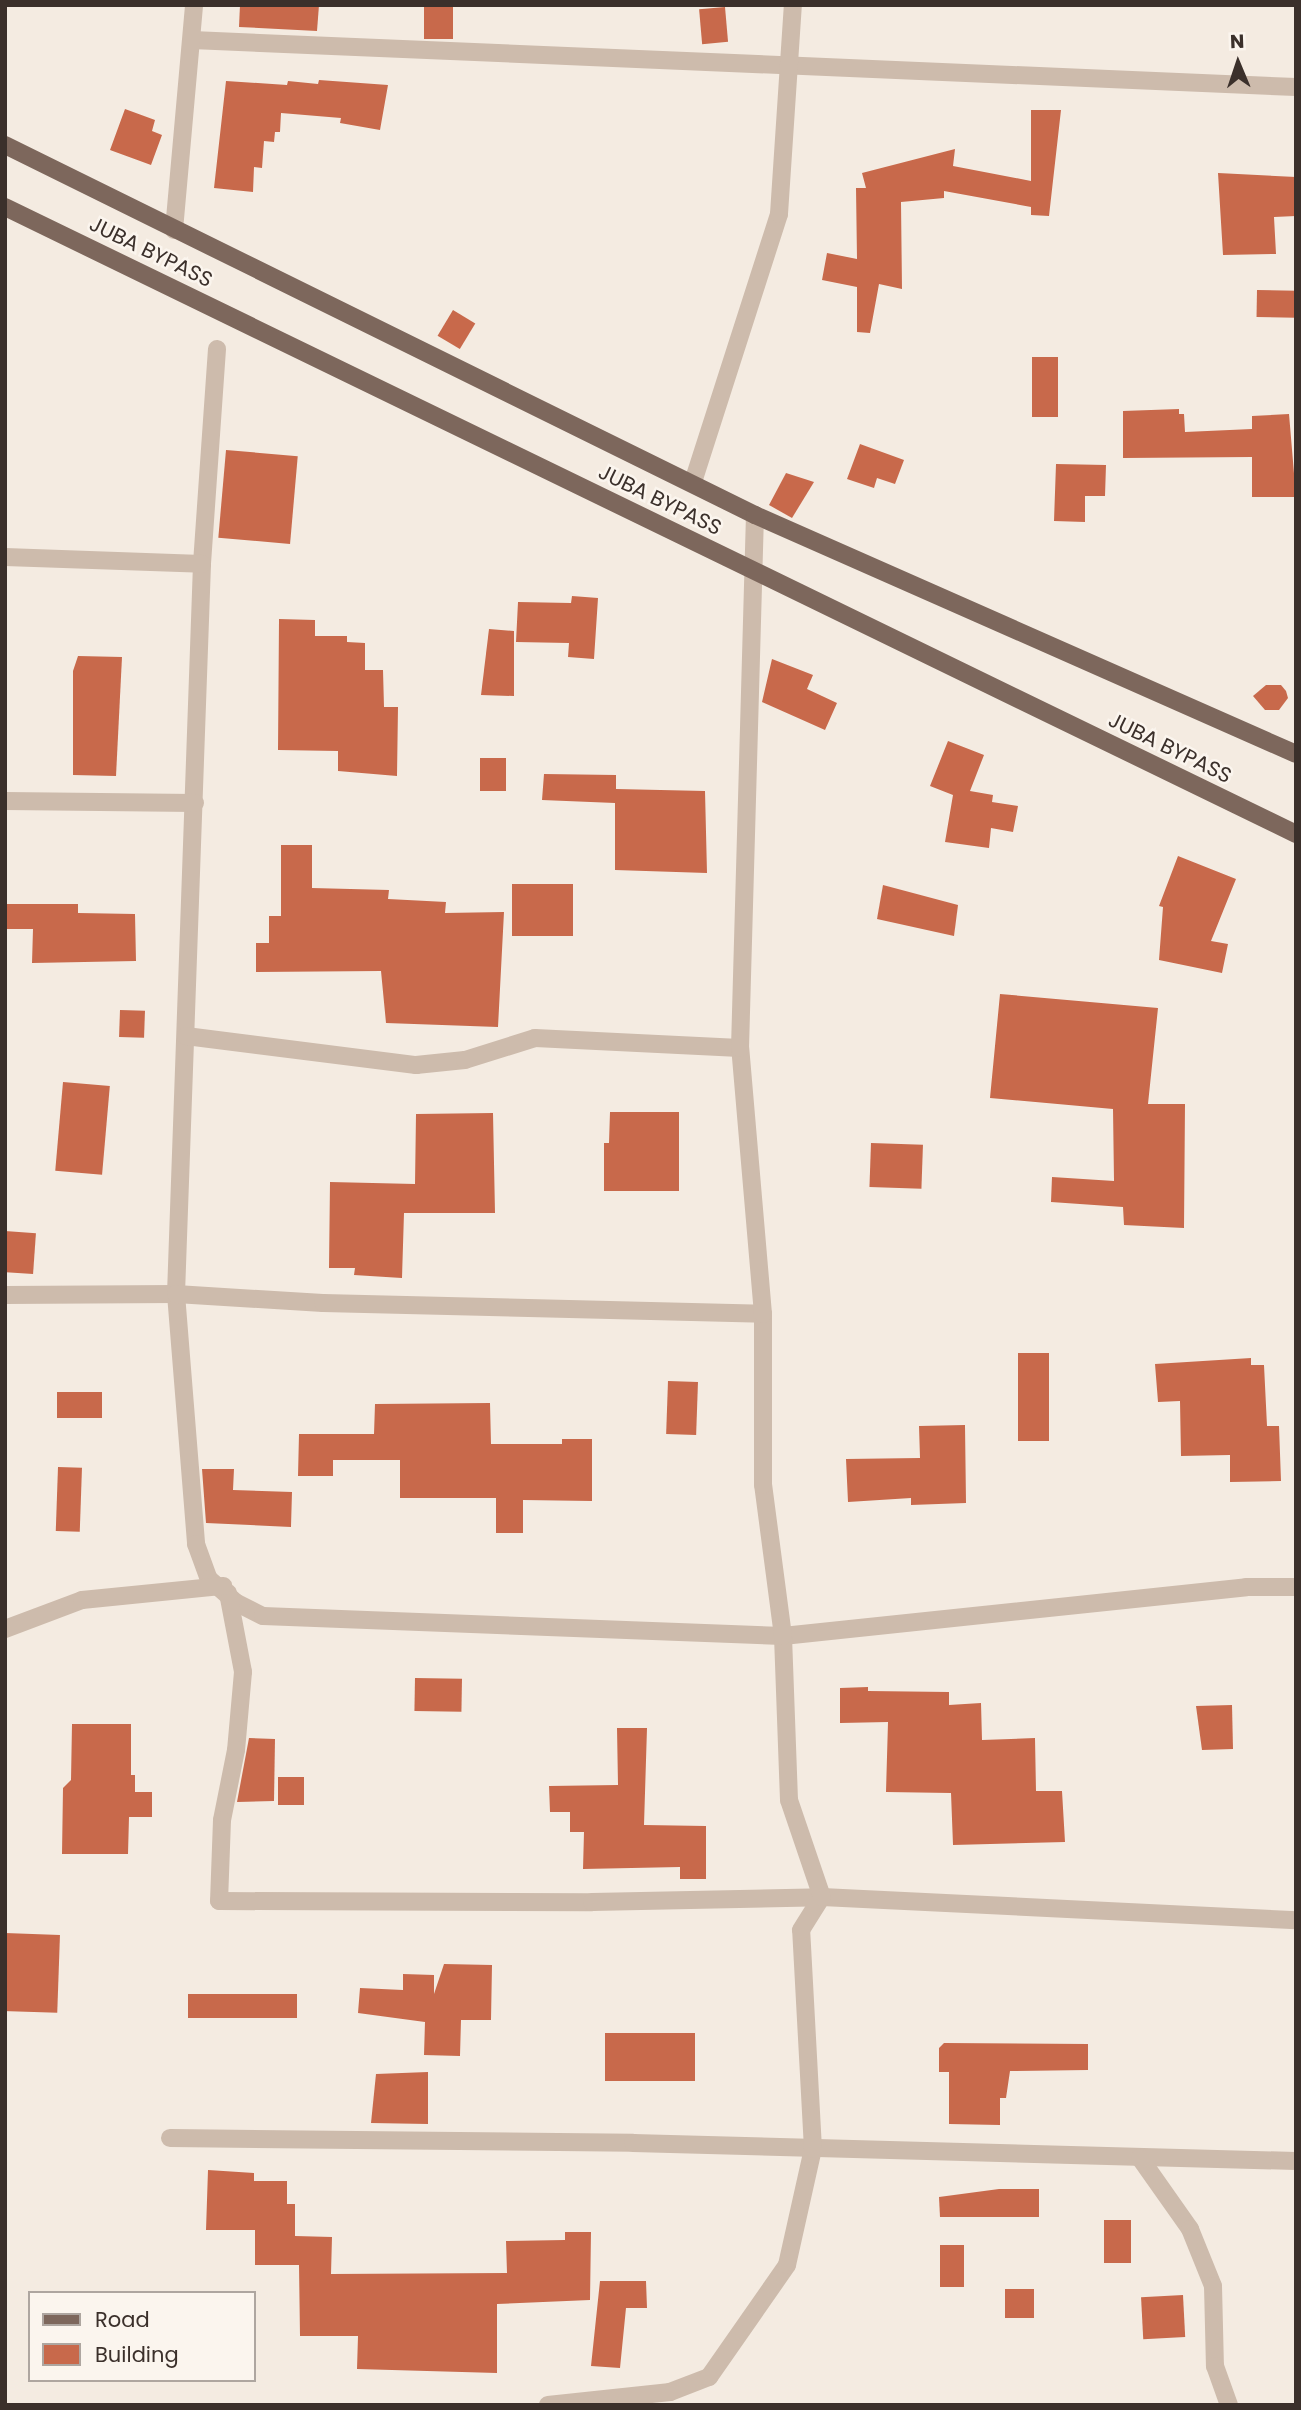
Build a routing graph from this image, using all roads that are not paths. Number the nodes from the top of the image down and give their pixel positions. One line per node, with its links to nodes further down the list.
1 (194, 5): 3 (street)
2 (793, 5): 4 (street)
3 (192, 40): 4 (street); 8 (street)
4 (789, 65): 5 (street); 10 (street)
5 (1296, 87)
6 (5, 145): 8 (main road, JUBA BYPASS)
7 (5, 207): 17 (main road, JUBA BYPASS)
8 (174, 230): 10 (main road, JUBA BYPASS)
9 (217, 349): 13 (street)
10 (692, 482): 11 (main road, JUBA BYPASS)
11 (755, 515): 14 (main road, JUBA BYPASS); 19 (street)
12 (5, 557): 13 (street)
13 (202, 564): 16 (street)
14 (1296, 754)
15 (5, 801): 16 (street)
16 (195, 803): 18 (street)
17 (1296, 834)
18 (186, 1036): 19 (street); 20 (street)
19 (740, 1048): 22 (street)
20 (176, 1294): 21 (street); 22 (street); 23 (street)
21 (5, 1295)
22 (763, 1314): 27 (street)
23 (196, 1544): 24 (street); 27 (street)
24 (226, 1586): 26 (street); 28 (street)
25 (1296, 1587): 27 (street)
26 (5, 1629)
27 (783, 1636): 28 (street)
28 (822, 1897): 29 (street); 31 (street)
29 (1296, 1920)
30 (170, 2138): 31 (street)
31 (813, 2149): 32 (street); 34 (street)
32 (1140, 2158): 33 (street); 35 (street)
33 (1296, 2161)
34 (548, 2405)
35 (1230, 2405)

